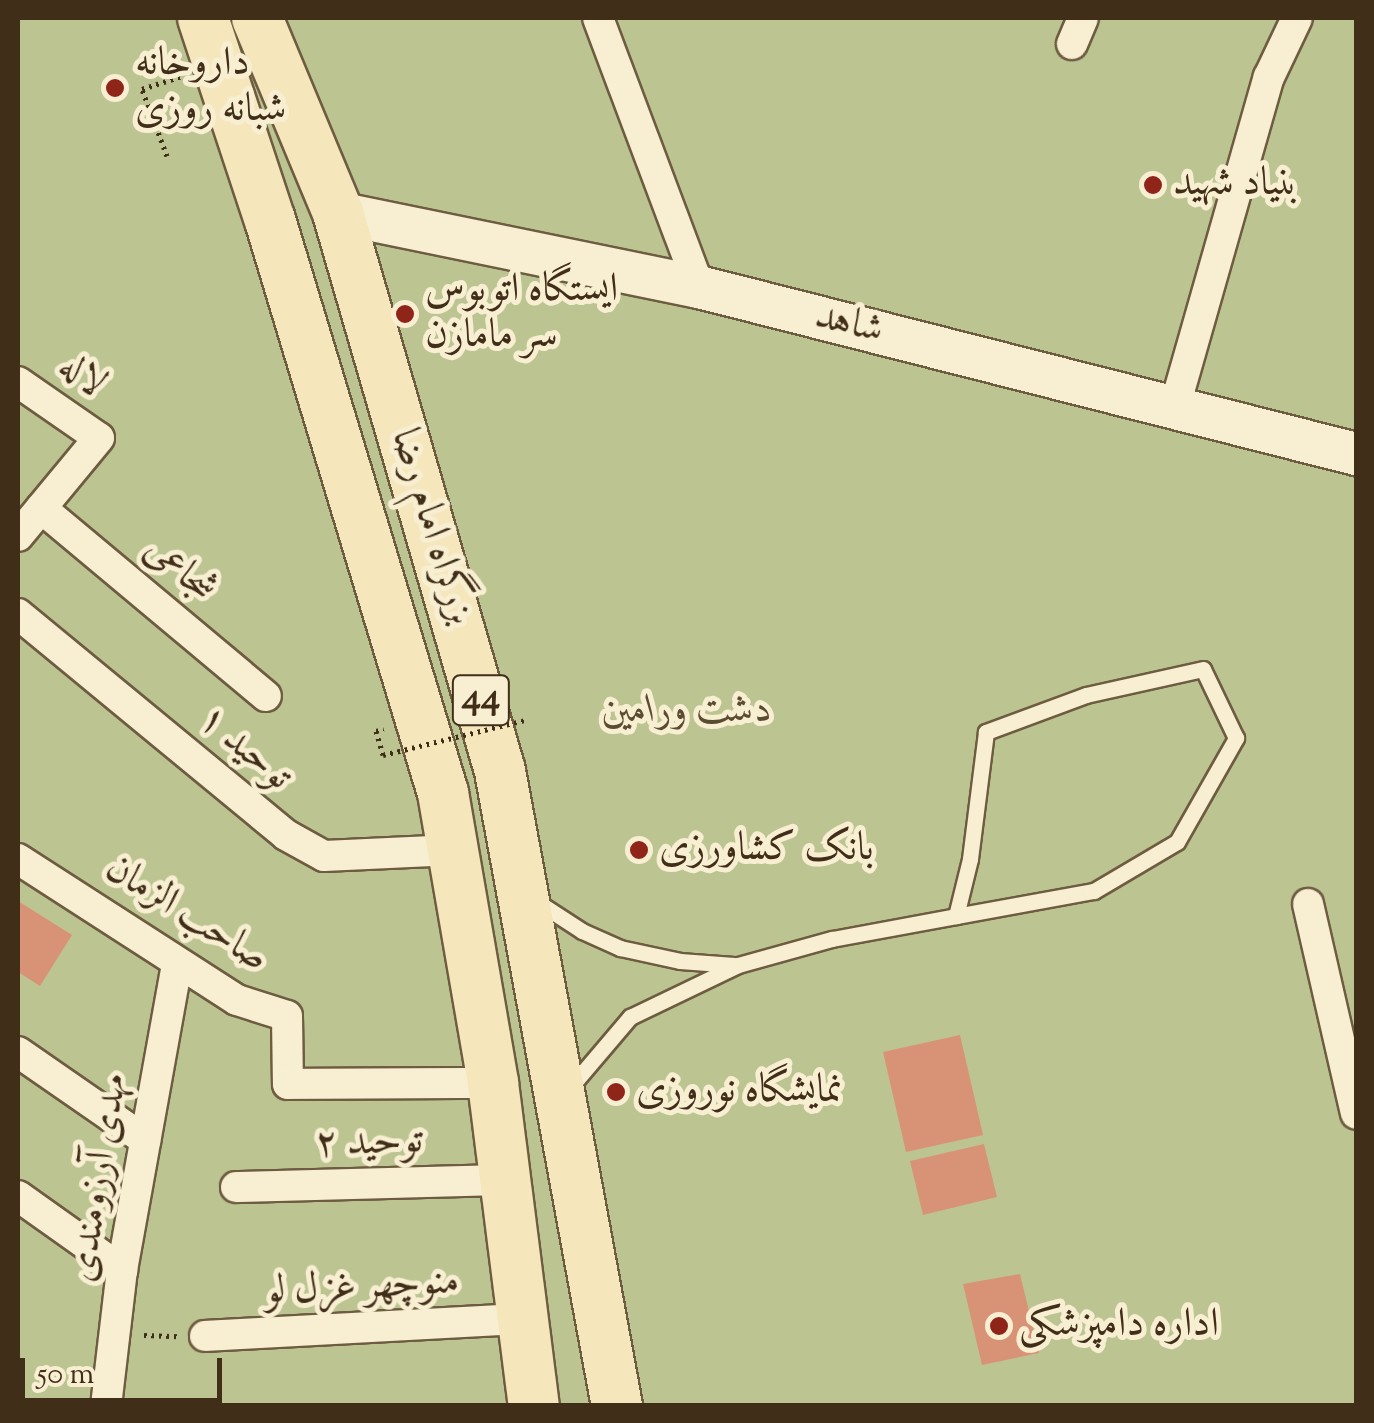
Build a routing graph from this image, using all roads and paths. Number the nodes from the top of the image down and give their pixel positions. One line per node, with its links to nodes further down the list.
1 (203, 18): 18 (highway, بزرگراه امام رضا / 44)
2 (258, 18): 7 (highway, بزرگراه امام رضا / 44)
3 (598, 18): 8 (street)
4 (1296, 18): 10 (street)
5 (142, 89): 6 (path)
6 (166, 156)
7 (338, 214): 8 (main road, شاهد); 20 (highway, بزرگراه امام رضا / 44)
8 (698, 288): 10 (main road, شاهد)
9 (18, 382): 12 (street, لاله)
10 (1175, 406): 11 (main road, شاهد)
11 (1356, 454)
12 (41, 508): 13 (street); 15 (street, شجاعی)
13 (18, 536)
14 (18, 614): 18 (street, توحید ۱)
15 (266, 696)
16 (525, 720): 17 (path, bridge)
17 (376, 731)
18 (454, 850): 26 (highway, بزرگراه امام رضا / 44)
19 (18, 860): 23 (street, صاحب الزمان)
20 (522, 892): 24 (lane); 27 (highway, بزرگراه امام رضا / 44)
21 (1308, 904): 28 (street)
22 (956, 916): 22 (lane); 24 (lane)
23 (177, 964): 26 (street, صاحب الزمان); 29 (street, مهدی آرزومندی)
24 (738, 966): 27 (lane)
25 (18, 1052): 29 (street)
26 (493, 1083): 30 (highway, بزرگراه امام رضا / 44)
27 (559, 1101): 39 (highway, بزرگراه امام رضا / 44)
28 (1356, 1114)
29 (145, 1140): 33 (street, مهدی آرزومندی)
30 (506, 1180): 31 (street, توحید ۲); 34 (highway, بزرگراه امام رضا / 44)
31 (236, 1188)
32 (18, 1196): 33 (street)
33 (122, 1270): 35 (street, مهدی آرزومندی)
34 (523, 1319): 36 (street, منوچهر غزل لو); 38 (highway, بزرگراه امام رضا / 44)
35 (118, 1335): 36 (path); 37 (street, مهدی آرزومندی)
36 (206, 1336)
37 (106, 1406)
38 (534, 1406)
39 (617, 1406)

